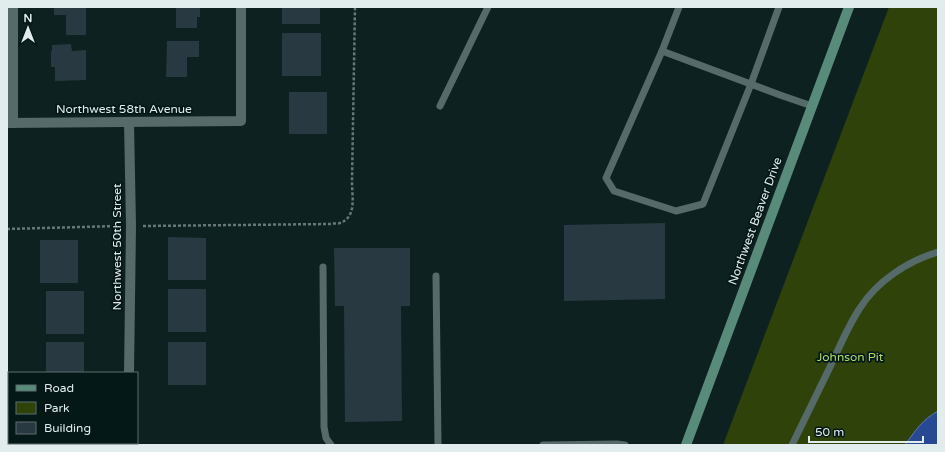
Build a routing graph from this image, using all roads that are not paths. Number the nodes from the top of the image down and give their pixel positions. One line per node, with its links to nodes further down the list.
1 (13, 7): 12 (street)
2 (241, 7): 11 (street, Northwest 58th Avenue)
3 (488, 7): 9 (lane)
4 (679, 7): 7 (lane)
5 (779, 7): 8 (lane)
6 (849, 7): 10 (main road, Northwest Beaver Drive)
7 (662, 51): 8 (lane); 8 (lane)
8 (751, 84): 10 (lane)
9 (440, 106)
10 (812, 106): 21 (main road, Northwest Beaver Drive)
11 (129, 122): 12 (street, Northwest 58th Avenue); 16 (street, Northwest 50th Street)
12 (10, 123)
13 (938, 252): 22 (lane)
14 (323, 267): 17 (lane)
15 (436, 276): 18 (lane)
16 (129, 372)
17 (331, 445)
18 (438, 445)
19 (543, 445): 20 (lane)
20 (625, 445)
21 (686, 445)
22 (792, 445)

